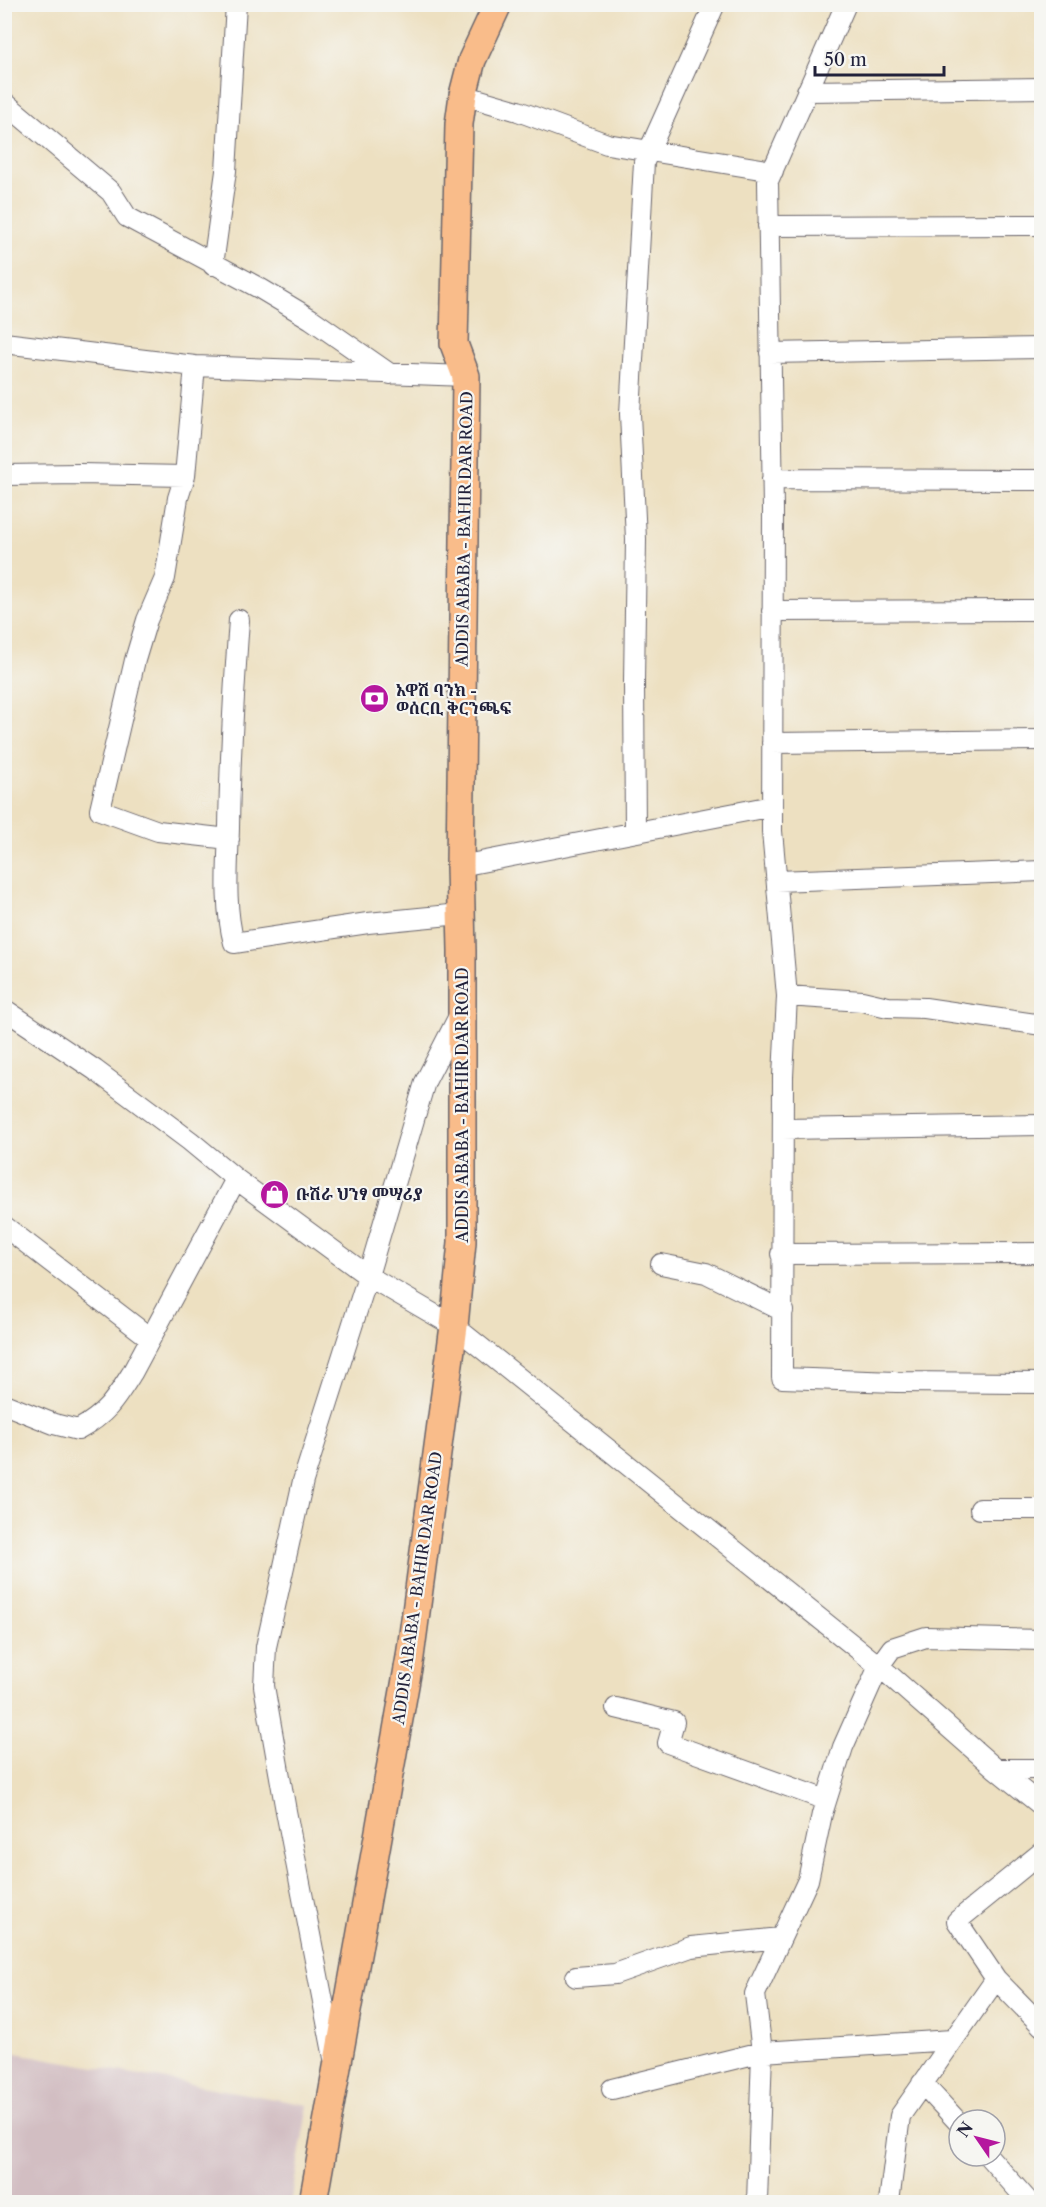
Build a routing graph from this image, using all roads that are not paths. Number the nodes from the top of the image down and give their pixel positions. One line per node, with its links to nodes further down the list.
1 (236, 4): 13 (street)
2 (498, 4): 7 (highway, ADDIS ABABA - BAHIR DAR ROAD)
3 (714, 4): 9 (street)
4 (846, 4): 6 (street)
5 (1041, 88): 6 (street)
6 (807, 91): 10 (street)
7 (463, 95): 9 (street); 19 (highway, ADDIS ABABA - BAHIR DAR ROAD)
8 (5, 106): 13 (street)
9 (648, 153): 10 (street); 30 (street)
10 (773, 171): 12 (street)
11 (1041, 225): 12 (street)
12 (768, 226): 16 (street)
13 (213, 265): 18 (street)
14 (4, 343): 17 (street)
15 (1041, 348): 16 (street)
16 (770, 353): 22 (street)
17 (195, 366): 18 (street); 21 (street)
18 (390, 374): 19 (street)
19 (466, 376): 32 (highway, ADDIS ABABA - BAHIR DAR ROAD)
20 (4, 475): 21 (street)
21 (185, 476): 31 (street)
22 (772, 479): 23 (street); 25 (street)
23 (1041, 480)
24 (1041, 610): 25 (street)
25 (772, 611): 28 (street)
26 (239, 620): 31 (street)
27 (1041, 740): 28 (street)
28 (772, 743): 29 (street)
29 (772, 806): 30 (street); 34 (street)
30 (635, 831): 32 (street)
31 (229, 839): 35 (street)
32 (460, 866): 35 (highway, ADDIS ABABA - BAHIR DAR ROAD)
33 (1041, 871): 34 (street)
34 (777, 880): 36 (street)
35 (460, 914): 38 (highway, ADDIS ABABA - BAHIR DAR ROAD)
36 (787, 996): 39 (street); 41 (street)
37 (4, 1009): 42 (street)
38 (461, 1012): 47 (street); 49 (highway, ADDIS ABABA - BAHIR DAR ROAD)
39 (1041, 1025)
40 (1041, 1125): 41 (street)
41 (783, 1129): 45 (street)
42 (236, 1179): 47 (street); 50 (street)
43 (4, 1226): 50 (street)
44 (1041, 1253): 45 (street)
45 (781, 1254): 48 (street)
46 (661, 1264): 48 (street)
47 (368, 1276): 49 (street); 69 (street)
48 (783, 1311): 51 (street)
49 (454, 1326): 56 (street); 69 (highway, ADDIS ABABA - BAHIR DAR ROAD)
50 (150, 1338): 52 (street)
51 (1041, 1383)
52 (4, 1404)
53 (980, 1509): 54 (street)
54 (1041, 1509)
55 (1041, 1640): 56 (street)
56 (879, 1666): 58 (street); 60 (street)
57 (616, 1708): 60 (street)
58 (996, 1769): 59 (street); 61 (street)
59 (1041, 1769)
60 (826, 1800): 63 (street)
61 (1041, 1806)
62 (1041, 1852): 65 (street)
63 (781, 1938): 64 (street); 68 (street)
64 (576, 1977)
65 (996, 1978): 66 (street); 67 (street)
66 (1041, 2026)
67 (952, 2040): 68 (street); 70 (street)
68 (762, 2052): 71 (street); 75 (street)
69 (337, 2070): 74 (highway, ADDIS ABABA - BAHIR DAR ROAD)
70 (922, 2083): 72 (street); 76 (street)
71 (612, 2089)
72 (947, 2110)
73 (999, 2168): 77 (street)
74 (313, 2202)
75 (757, 2202)
76 (889, 2202)
77 (1029, 2202)

